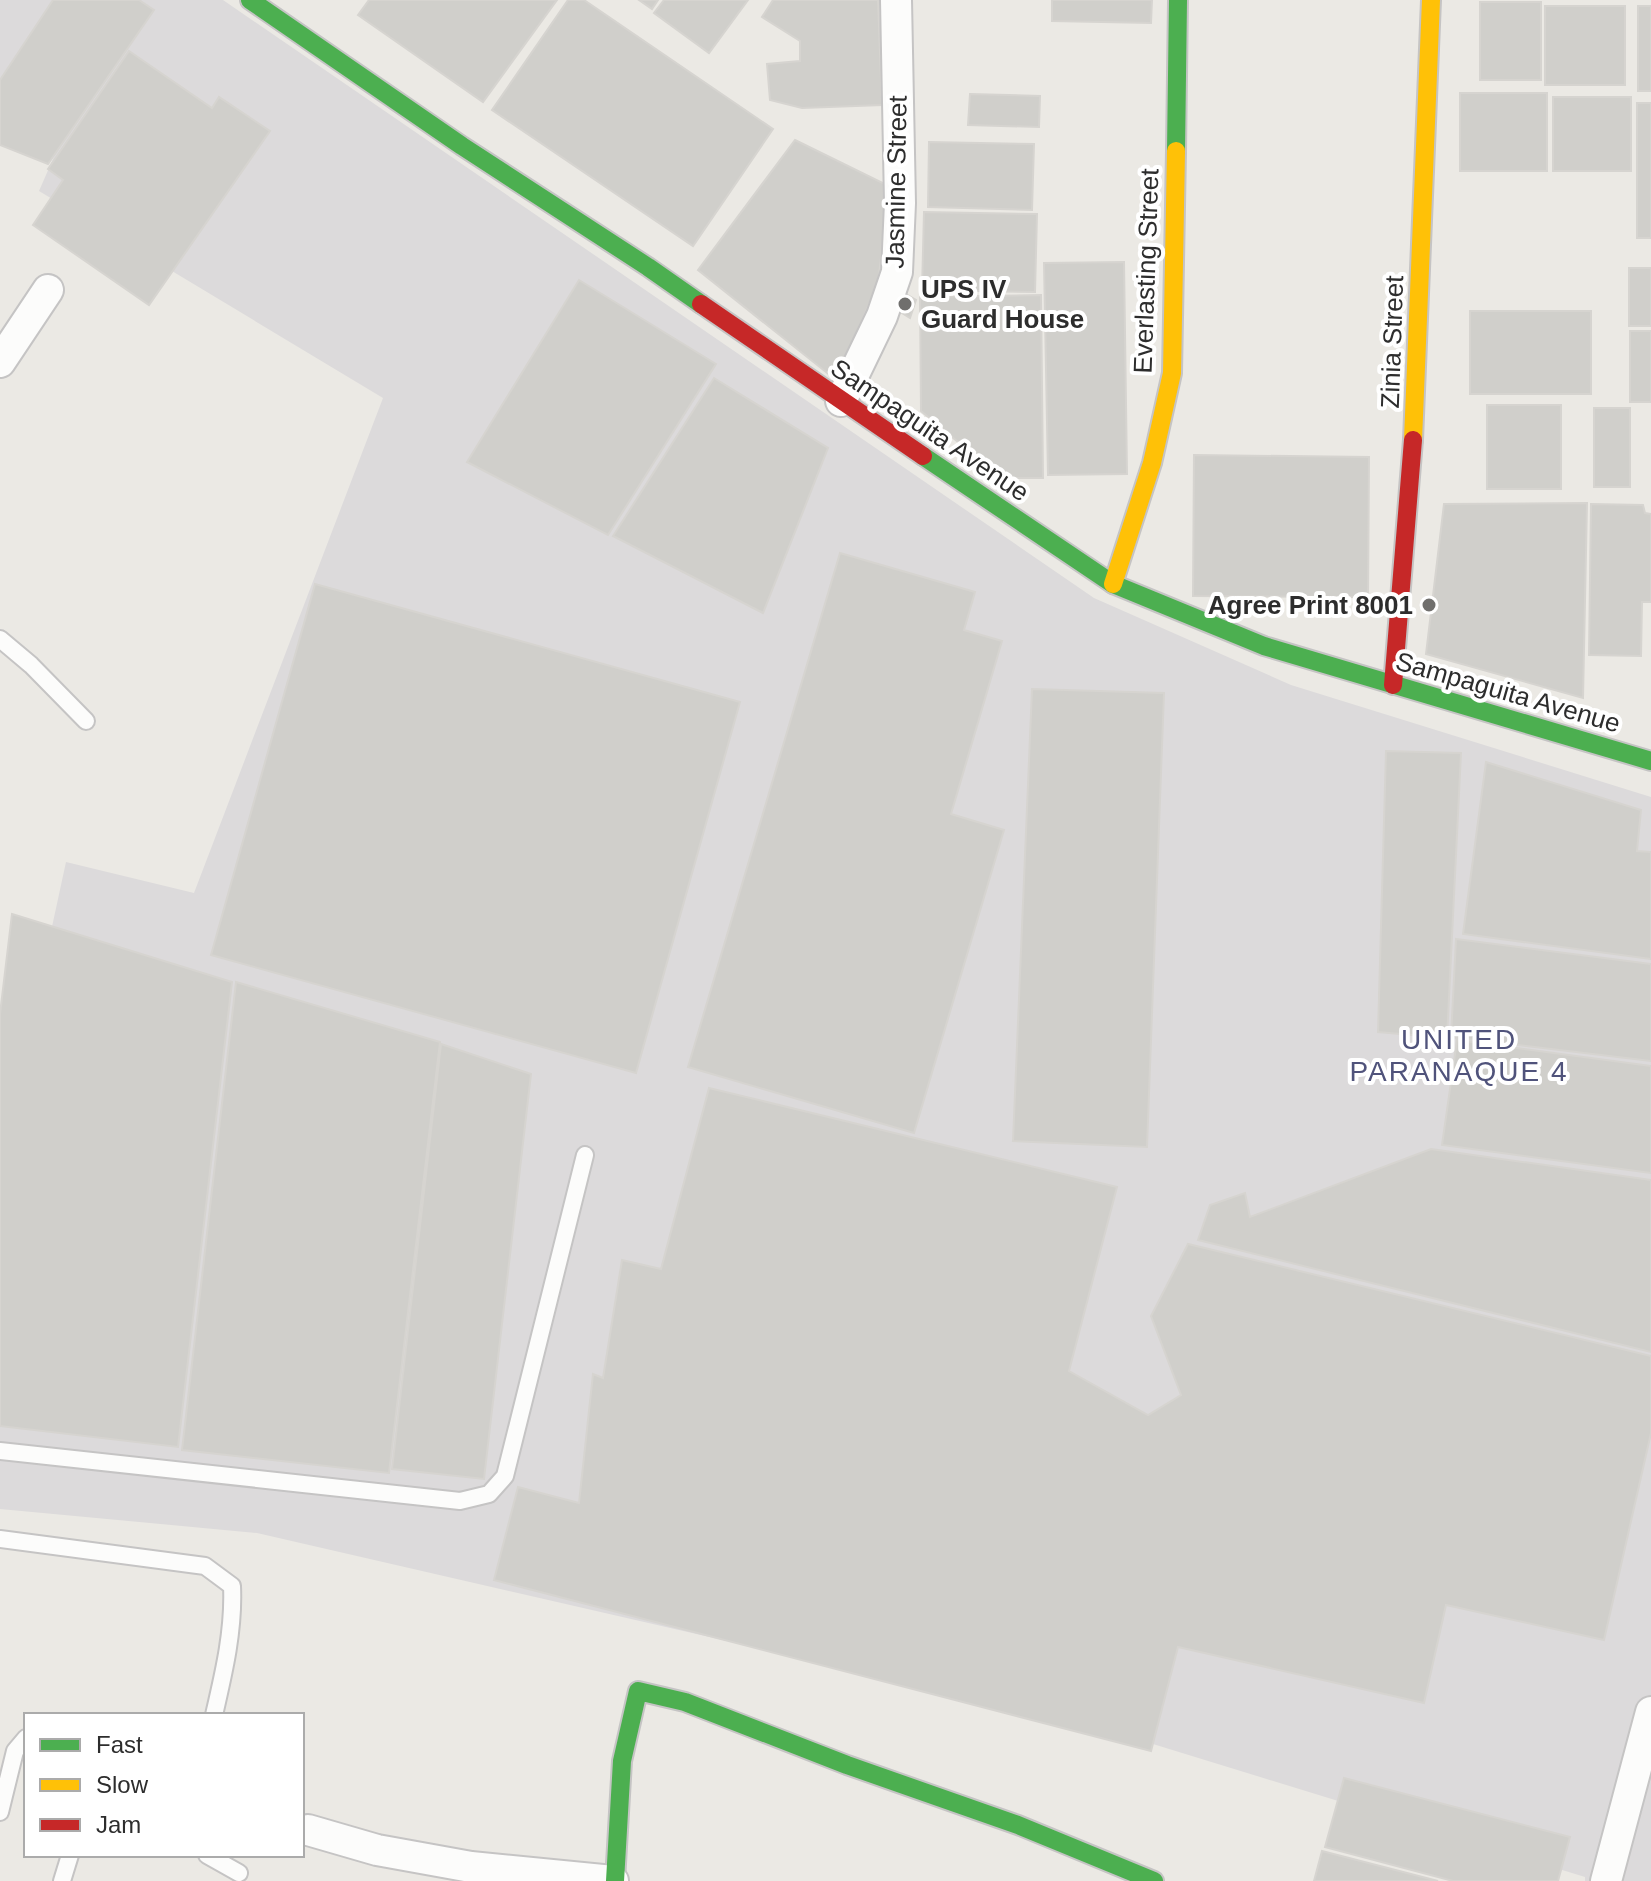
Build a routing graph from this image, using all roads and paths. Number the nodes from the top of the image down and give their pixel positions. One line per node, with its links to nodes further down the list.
1 (250, 0): 7 (street, Sampaguita Avenue)
2 (896, 0): 7 (street, Jasmine Street)
3 (1178, 0): 8 (street, Everlasting Street)
4 (1431, 0): 10 (street, Zinia Street)
5 (48, 290): 6 (street)
6 (0, 362)
7 (841, 401): 8 (street, Sampaguita Avenue)
8 (1113, 584): 10 (street, Sampaguita Avenue)
9 (0, 639): 11 (lane)
10 (1393, 685): 12 (street, Sampaguita Avenue)
11 (86, 721)
12 (1651, 761)
13 (585, 1155): 14 (lane)
14 (0, 1451)
15 (0, 1539): 17 (lane)
16 (1651, 1712): 27 (street)
17 (214, 1713)
18 (24, 1740): 19 (lane)
19 (0, 1812)
20 (308, 1830): 25 (street)
21 (69, 1857): 24 (lane)
22 (211, 1857): 23 (lane)
23 (239, 1873)
24 (62, 1881)
25 (614, 1881): 26 (street)
26 (1154, 1881)
27 (1606, 1881)

